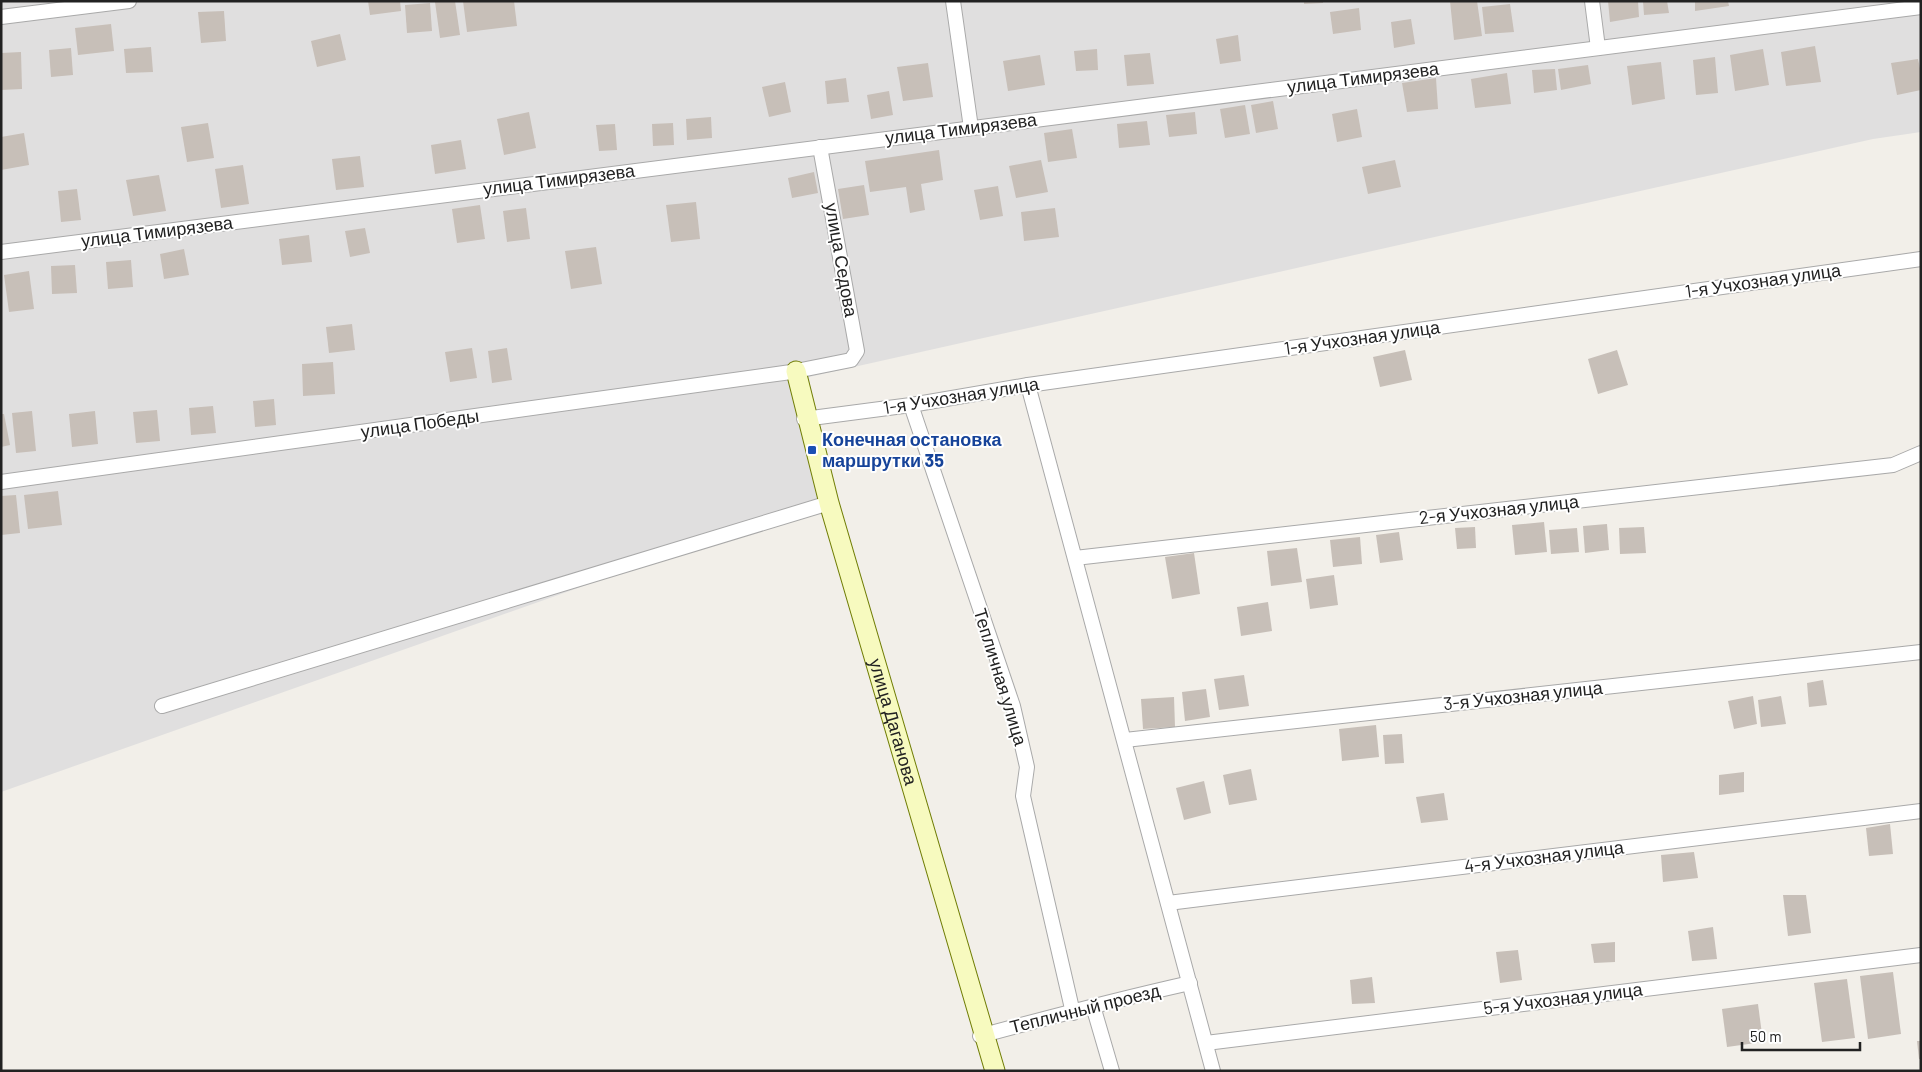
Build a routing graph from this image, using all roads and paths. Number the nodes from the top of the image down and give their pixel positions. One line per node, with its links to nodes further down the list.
1 (129, 1): 5 (street)
2 (953, 1): 7 (street)
3 (1592, 1): 6 (street)
4 (1921, 7): 6 (street, улица Тимирязева)
5 (1, 17)
6 (1598, 48): 7 (street, улица Тимирязева)
7 (971, 128): 8 (street, улица Тимирязева)
8 (820, 147): 9 (street, улица Тимирязева); 11 (street, улица Седова)
9 (1, 252)
10 (1921, 259): 13 (street, 1-я Учхозная улица)
11 (839, 363): 12 (street, улица Победы)
12 (793, 372): 15 (main road, улица Даганова); 17 (street, улица Победы)
13 (1028, 386): 14 (street, 1-я Учхозная улица); 19 (street)
14 (911, 405): 15 (street, 1-я Учхозная улица); 28 (street, Тепличная улица)
15 (806, 418): 18 (main road, улица Даганова)
16 (1921, 454): 19 (street, 2-я Учхозная улица)
17 (1, 482)
18 (827, 503): 21 (street); 29 (main road, улица Даганова)
19 (1075, 558): 22 (street)
20 (1921, 652): 22 (street, 3-я Учхозная улица)
21 (162, 706)
22 (1125, 740): 24 (street)
23 (1921, 811): 24 (street, 4-я Учхозная улица)
24 (1168, 903): 26 (street)
25 (1921, 955): 30 (street, 5-я Учхозная улица)
26 (1190, 983): 27 (street, Тепличный проезд); 30 (street)
27 (1092, 1006): 28 (street, Тепличный проезд); 33 (street)
28 (1073, 1013): 29 (street, Тепличный проезд)
29 (982, 1035): 31 (main road, улица Даганова); 32 (main road, улица Даганова)
30 (1206, 1043): 34 (street)
31 (991, 1071)
32 (995, 1071)
33 (1112, 1071)
34 (1213, 1071)

